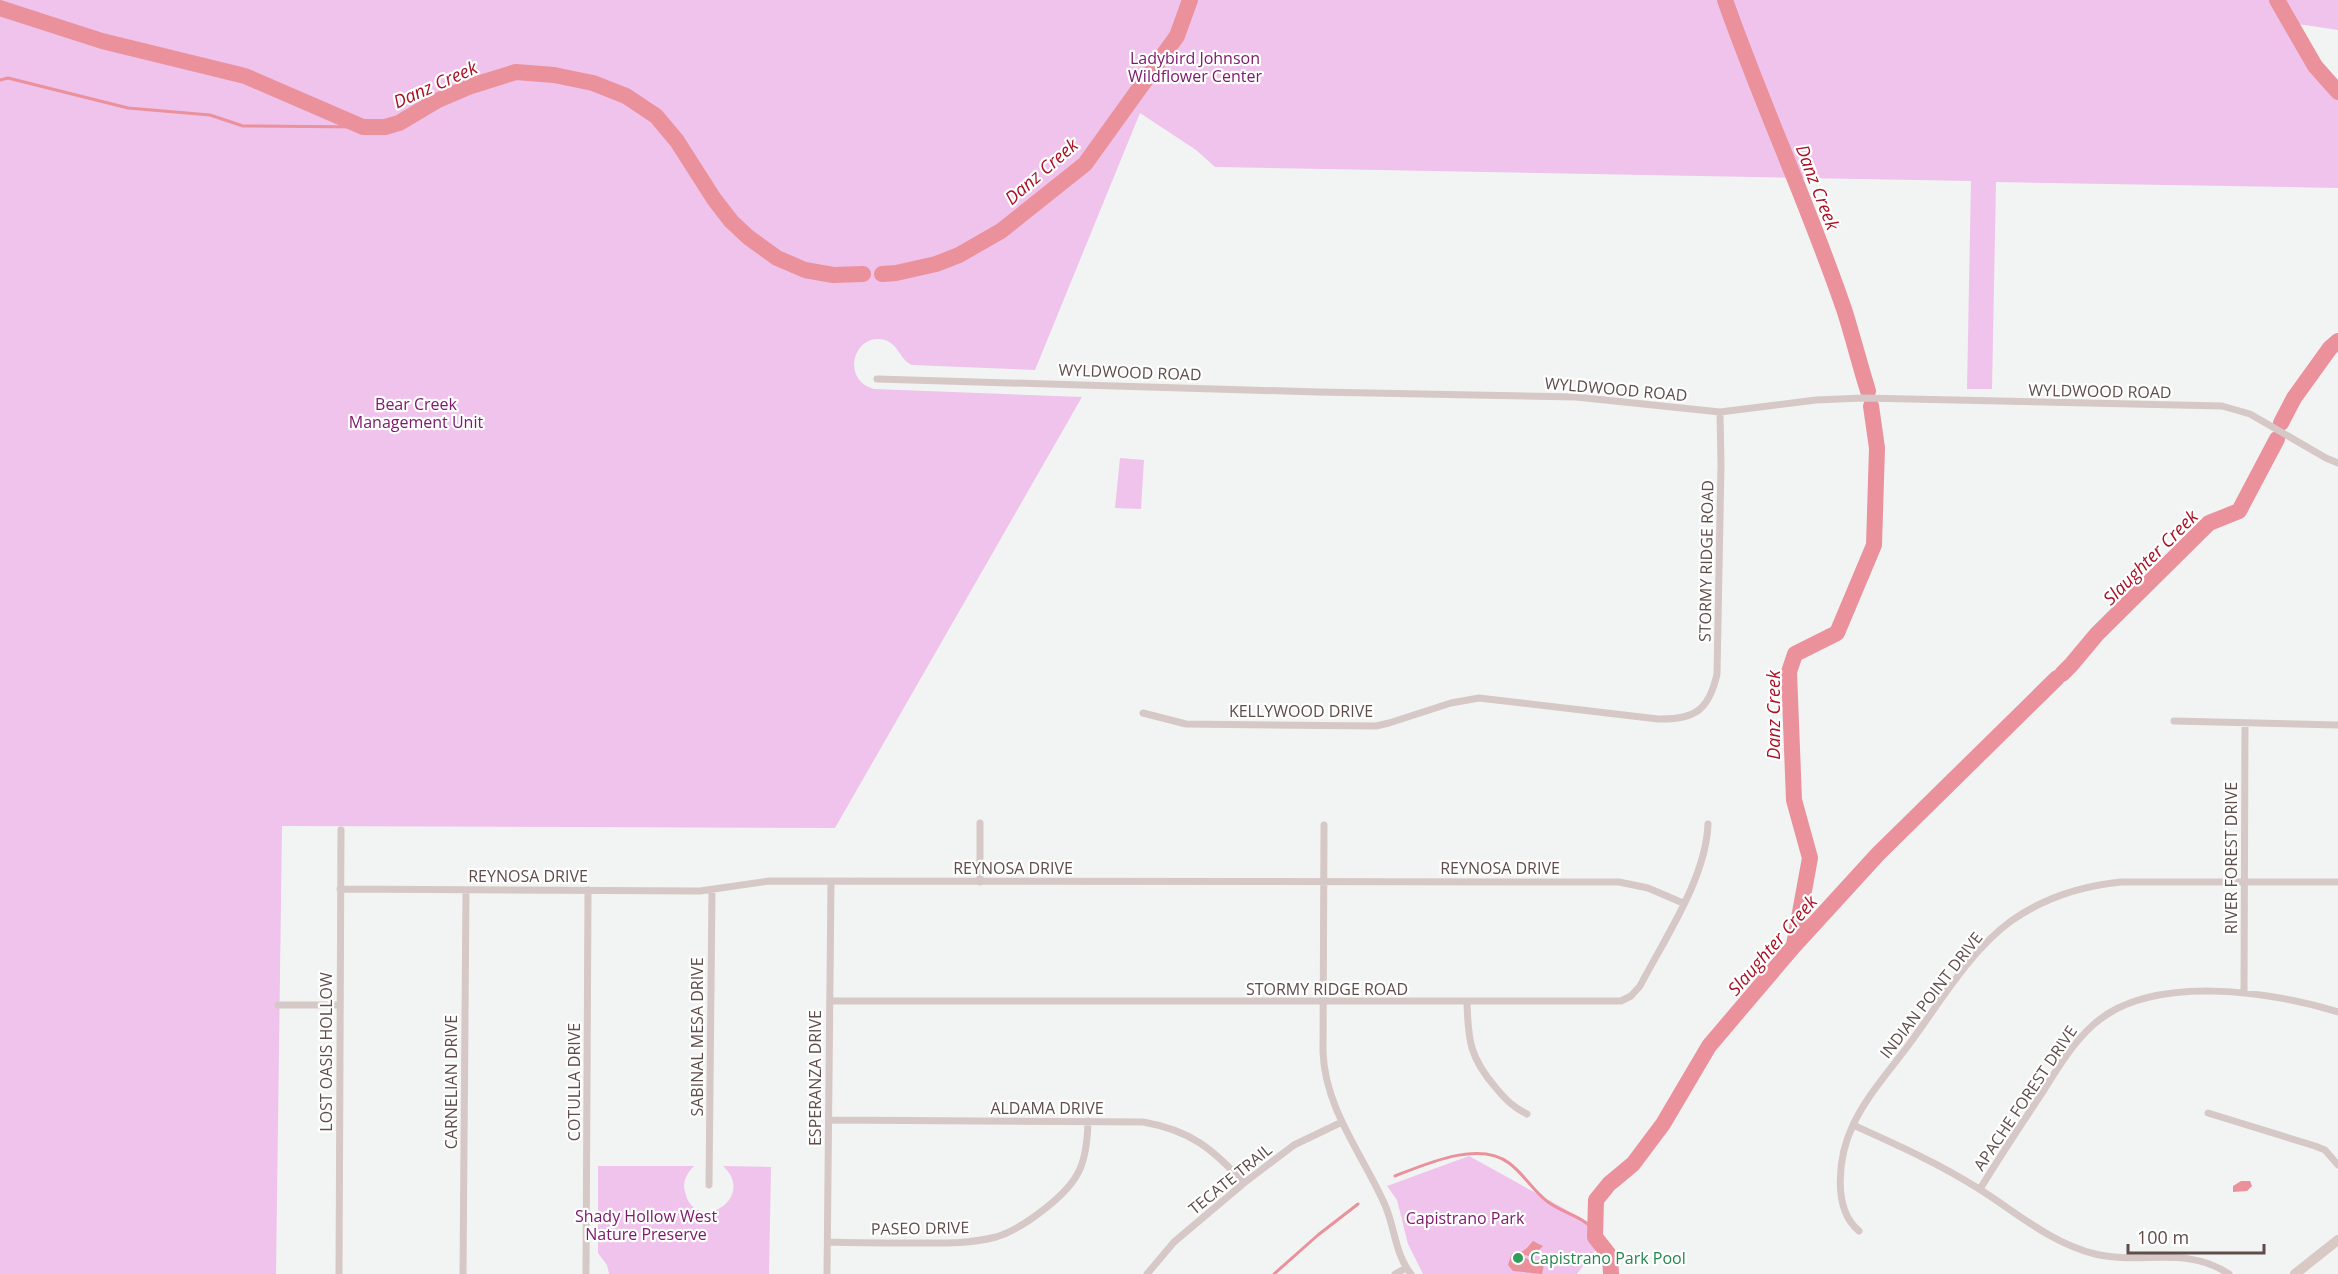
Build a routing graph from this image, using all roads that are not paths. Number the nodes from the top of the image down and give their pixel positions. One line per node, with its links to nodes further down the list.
1 (877, 379): 2 (street, WYLDWOOD ROAD)
2 (1720, 412): 3 (street, WYLDWOOD ROAD); 4 (street, STORMY RIDGE ROAD)
3 (2338, 463)
4 (1702, 707): 5 (street, KELLYWOOD DRIVE)
5 (1143, 713)
6 (2174, 722): 7 (street)
7 (2245, 723): 8 (street); 16 (street, RIVER FOREST DRIVE)
8 (2338, 725)
9 (980, 824): 15 (street)
10 (1708, 824): 22 (street, STORMY RIDGE ROAD)
11 (1324, 825): 13 (street)
12 (341, 830): 18 (street, LOST OASIS HOLLOW)
13 (1324, 881): 15 (street, REYNOSA DRIVE); 22 (street, REYNOSA DRIVE); 25 (street)
14 (831, 882): 15 (street, REYNOSA DRIVE); 21 (street, REYNOSA DRIVE); 24 (street, ESPERANZA DRIVE)
15 (980, 882)
16 (2245, 882): 17 (street, INDIAN POINT DRIVE); 23 (street, RIVER FOREST DRIVE); 35 (street, INDIAN POINT DRIVE)
17 (2338, 882)
18 (340, 889): 19 (street, REYNOSA DRIVE); 28 (street, LOST OASIS HOLLOW)
19 (465, 890): 20 (street, REYNOSA DRIVE); 45 (street, CARNELIAN DRIVE)
20 (588, 890): 21 (street, REYNOSA DRIVE); 46 (street, COTULLA DRIVE)
21 (712, 890): 38 (street, SABINAL MESA DRIVE)
22 (1683, 903): 26 (street, STORMY RIDGE ROAD)
23 (2244, 993): 29 (street, APACHE FOREST DRIVE); 39 (street, APACHE FOREST DRIVE)
24 (830, 1001): 25 (street, STORMY RIDGE ROAD); 32 (street, ESPERANZA DRIVE)
25 (1323, 1002): 26 (street, STORMY RIDGE ROAD); 34 (street)
26 (1467, 1002): 31 (street)
27 (278, 1005): 28 (street)
28 (340, 1005): 44 (street, LOST OASIS HOLLOW)
29 (2338, 1012)
30 (2208, 1113): 36 (street)
31 (1527, 1114)
32 (829, 1120): 33 (street, ALDAMA DRIVE); 42 (street, ESPERANZA DRIVE)
33 (1088, 1121): 37 (street, ALDAMA DRIVE); 42 (street, PASEO DRIVE)
34 (1342, 1122): 37 (street, TECATE TRAIL); 43 (street)
35 (1853, 1125): 39 (street); 40 (street, INDIAN POINT DRIVE)
36 (2338, 1165)
37 (1244, 1183): 48 (street, TECATE TRAIL)
38 (709, 1185)
39 (1980, 1189): 50 (street)
40 (1859, 1231)
41 (2338, 1240): 51 (main road)
42 (828, 1242): 47 (street, ESPERANZA DRIVE)
43 (1409, 1271): 49 (street)
44 (339, 1274)
45 (463, 1274)
46 (586, 1274)
47 (827, 1274)
48 (1147, 1274)
49 (1395, 1274)
50 (2229, 1274)
51 (2295, 1274)

